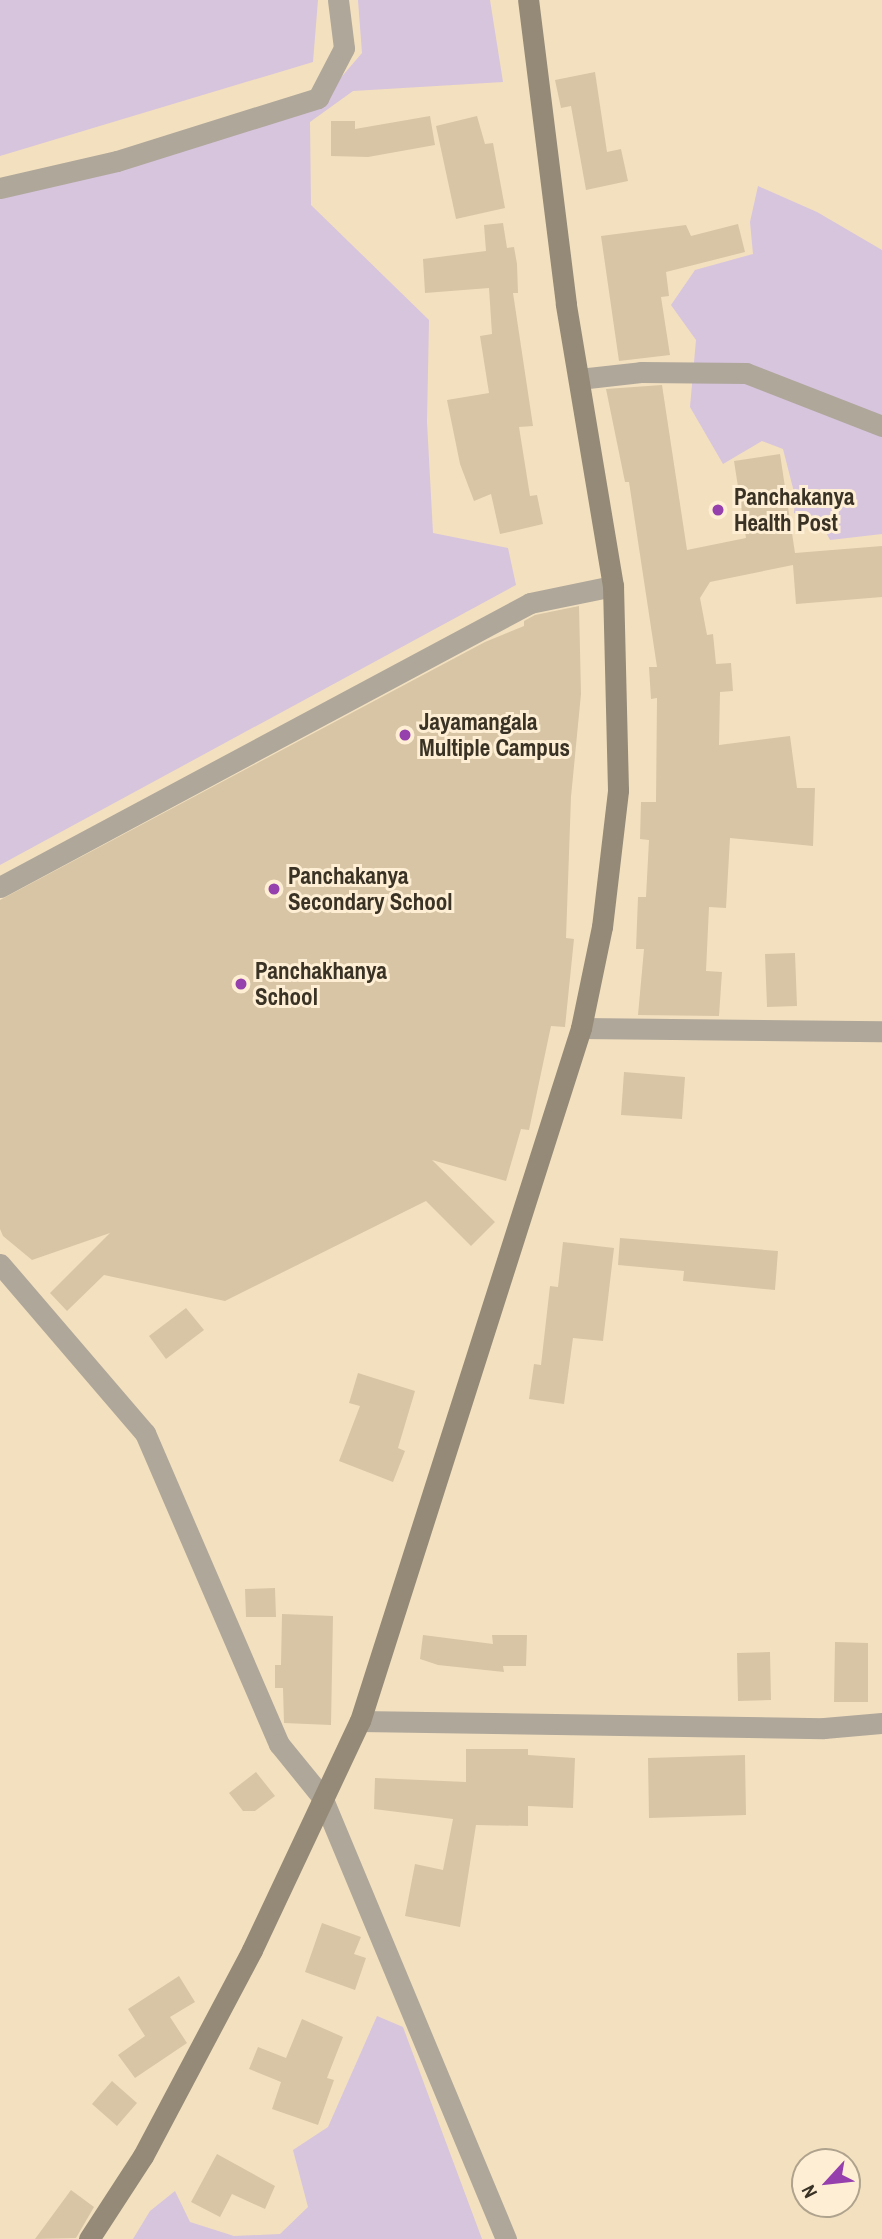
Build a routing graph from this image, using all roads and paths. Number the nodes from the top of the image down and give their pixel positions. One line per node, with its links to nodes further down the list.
1 (338, 0): 3 (street)
2 (528, 0): 4 (street)
3 (0, 188)
4 (579, 379): 5 (street); 6 (street)
5 (882, 426)
6 (613, 586): 7 (street); 8 (street)
7 (0, 887)
8 (581, 1028): 9 (street); 11 (street)
9 (882, 1031)
10 (0, 1264): 13 (street)
11 (360, 1721): 12 (street); 13 (street)
12 (882, 1723)
13 (322, 1797): 14 (street); 15 (street)
14 (89, 2239)
15 (506, 2239)

